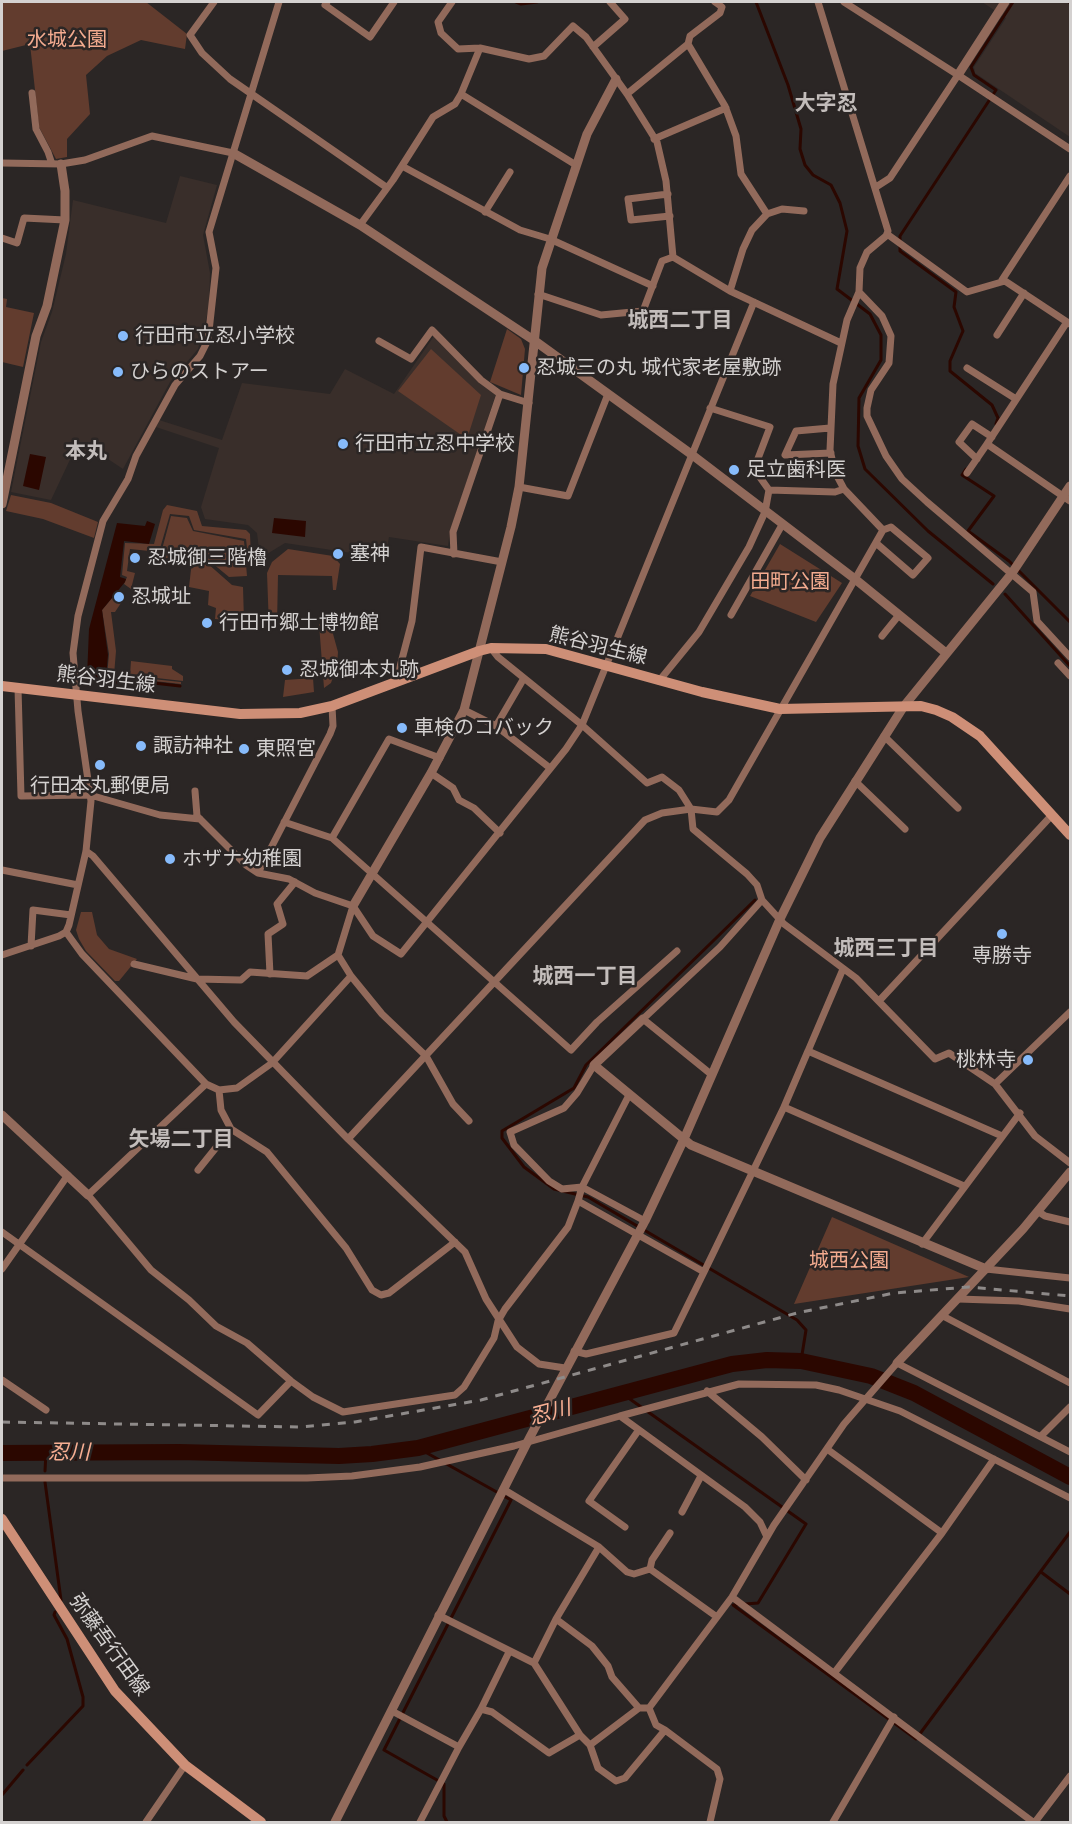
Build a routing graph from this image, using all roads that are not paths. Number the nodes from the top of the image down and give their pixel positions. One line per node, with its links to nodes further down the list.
1 (214, 2): 16 (street)
2 (279, 2): 16 (street)
3 (327, 2): 4 (street)
4 (394, 2)
5 (452, 2): 13 (street)
6 (610, 2): 12 (street)
7 (715, 2): 11 (street)
8 (818, 2): 31 (street)
9 (844, 2): 14 (street)
10 (1005, 2): 14 (street)
11 (687, 44): 19 (street); 20 (street)
12 (593, 47): 13 (street); 15 (street)
13 (480, 48): 18 (street)
14 (958, 75): 22 (street); 31 (street)
15 (616, 79): 19 (street); 26 (street)
16 (250, 92): 23 (street); 30 (street)
17 (32, 93): 25 (street)
18 (461, 94): 26 (street); 27 (street)
19 (627, 94): 21 (street)
20 (726, 108): 21 (street); 35 (street)
21 (654, 139): 32 (street)
22 (1071, 150)
23 (232, 153): 25 (street); 38 (street); 97 (street)
24 (2, 163): 25 (street)
25 (56, 164): 37 (street)
26 (576, 165): 41 (street)
27 (402, 166): 30 (street); 34 (street)
28 (510, 172): 34 (street)
29 (1071, 176): 43 (street)
30 (386, 187): 38 (street)
31 (876, 187): 39 (street)
32 (668, 194): 36 (street); 36 (street)
33 (804, 211): 35 (street)
34 (485, 212): 41 (street)
35 (767, 214): 45 (street)
36 (670, 216): 42 (street)
37 (65, 220): 40 (street); 73 (street)
38 (360, 225): 53 (street)
39 (887, 234): 43 (street); 46 (street)
40 (2, 238)
41 (550, 239): 44 (street); 48 (street)
42 (673, 257): 44 (street); 45 (street)
43 (1002, 280): 47 (street)
44 (653, 286): 48 (street)
45 (730, 291): 49 (street)
46 (859, 292): 54 (street); 80 (street)
47 (1024, 293): 50 (street); 51 (street)
48 (538, 294): 53 (street)
49 (754, 302): 54 (street); 60 (street)
50 (1069, 323): 58 (street)
51 (997, 335)
52 (379, 341): 56 (street)
53 (535, 341): 57 (street); 59 (street)
54 (841, 343): 61 (street)
55 (968, 368): 58 (street)
56 (500, 394): 59 (street); 78 (street)
57 (608, 394): 65 (street); 69 (street)
58 (1016, 399): 62 (street)
59 (529, 403): 69 (street)
60 (710, 408): 65 (street); 71 (street)
61 (830, 428): 64 (street); 64 (street)
62 (992, 437): 63 (street); 66 (street)
63 (987, 444): 66 (street); 72 (street)
64 (831, 453): 70 (street)
65 (691, 454): 74 (street); 90 (street)
66 (977, 459): 67 (street)
67 (967, 473)
68 (1071, 486): 72 (street)
69 (519, 487): 79 (street)
70 (844, 489): 71 (street); 76 (street)
71 (769, 490): 74 (street)
72 (1067, 498): 80 (street)
73 (2, 504)
74 (765, 512): 75 (street); 93 (street)
75 (782, 525): 81 (street); 82 (street)
76 (883, 530): 77 (street); 77 (street)
77 (876, 543): 81 (street)
78 (454, 554): 79 (street); 94 (street)
79 (502, 562): 86 (street)
80 (1015, 569): 87 (street); 88 (street)
81 (855, 579): 83 (street); 100 (street)
82 (731, 615)
83 (899, 615): 84 (street); 87 (street)
84 (882, 636)
85 (491, 648): 86 (main road, 熊谷羽生線); 90 (main road, 熊谷羽生線); 92 (street)
86 (479, 651): 94 (main road, 熊谷羽生線); 101 (street)
87 (946, 653): 99 (street)
88 (1071, 657)
89 (1058, 663): 91 (street)
90 (606, 664): 93 (main road, 熊谷羽生線); 102 (street)
91 (1071, 676)
92 (524, 678): 102 (street); 103 (street)
93 (660, 681): 100 (main road, 熊谷羽生線)
94 (396, 682): 98 (main road, 熊谷羽生線)
95 (2, 686): 96 (main road, 熊谷羽生線)
96 (18, 688): 97 (main road, 熊谷羽生線); 110 (street)
97 (76, 695): 98 (main road, 熊谷羽生線); 110 (street)
98 (332, 706): 115 (street)
99 (904, 706): 100 (main road, 熊谷羽生線); 104 (street); 113 (main road, 熊谷羽生線)
100 (780, 709): 112 (street)
101 (464, 710): 103 (street); 105 (street)
102 (582, 725): 106 (street); 112 (street)
103 (496, 726): 106 (street)
104 (884, 736): 108 (street); 111 (street)
105 (440, 758): 107 (street); 119 (street)
106 (550, 768): 117 (street)
107 (431, 773): 117 (street); 123 (street)
108 (855, 781): 116 (street); 129 (street)
109 (195, 791): 114 (street)
110 (90, 795): 114 (street); 120 (street)
111 (958, 808)
112 (691, 809): 126 (street); 141 (street)
113 (1052, 815): 118 (main road, 熊谷羽生線); 142 (street)
114 (200, 819): 122 (street)
115 (284, 822): 119 (street); 122 (street)
116 (905, 829)
117 (500, 833): 130 (street)
118 (1071, 835)
119 (332, 838): 123 (street)
120 (86, 851): 125 (street); 140 (street)
121 (2, 870): 125 (street)
122 (258, 873): 124 (street)
123 (372, 874): 127 (street); 130 (street)
124 (295, 882): 127 (street); 138 (street)
125 (78, 885): 128 (street)
126 (762, 900): 129 (street); 144 (street)
127 (353, 906): 130 (street); 134 (street)
128 (71, 915): 131 (street); 132 (street)
129 (780, 919): 137 (street); 149 (street)
130 (427, 922): 141 (street)
131 (66, 932): 132 (street); 150 (street)
132 (31, 946): 135 (street)
133 (677, 951): 141 (street)
134 (338, 955): 138 (street); 139 (street)
135 (2, 956)
136 (134, 964): 140 (street)
137 (843, 969): 142 (street); 145 (street)
138 (270, 974): 140 (street)
139 (351, 976): 146 (street); 147 (street)
140 (197, 979): 147 (street)
141 (494, 980): 146 (street)
142 (882, 999): 151 (street)
143 (1071, 1012): 151 (street)
144 (643, 1019): 148 (street); 149 (street)
145 (808, 1050): 154 (street); 159 (street)
146 (426, 1056): 157 (street); 160 (street)
147 (272, 1063): 152 (street); 160 (street)
148 (594, 1065): 153 (street); 168 (street)
149 (712, 1075): 161 (street)
150 (206, 1084): 152 (street); 169 (street)
151 (995, 1084): 155 (street)
152 (219, 1090): 158 (street)
153 (629, 1095): 161 (street); 168 (street)
154 (784, 1107): 164 (street); 167 (street)
155 (1020, 1113): 159 (street); 162 (street)
156 (2, 1115): 166 (street)
157 (469, 1121)
158 (231, 1129): 163 (street); 176 (street)
159 (1002, 1136): 167 (street)
160 (348, 1139): 176 (street)
161 (684, 1139): 164 (street); 172 (street)
162 (1071, 1162)
163 (198, 1170)
164 (754, 1172): 177 (street); 181 (street)
165 (1071, 1172): 171 (street)
166 (68, 1175): 169 (street); 178 (street)
167 (964, 1186): 177 (street)
168 (582, 1187): 170 (street); 172 (street)
169 (88, 1195): 191 (street)
170 (578, 1200): 175 (street); 186 (street)
171 (1039, 1212): 173 (street); 180 (street)
172 (645, 1221): 175 (street)
173 (1071, 1222)
174 (2, 1232): 178 (street)
175 (638, 1234): 181 (street); 187 (street)
176 (456, 1242): 186 (street)
177 (922, 1244): 180 (street)
178 (19, 1245): 179 (street); 191 (street)
179 (2, 1269)
180 (986, 1269): 182 (street); 183 (street)
181 (704, 1272): 187 (street)
182 (1071, 1278)
183 (958, 1299): 184 (street); 185 (street)
184 (1071, 1309)
185 (943, 1316): 188 (street); 192 (street)
186 (498, 1321): 189 (street); 191 (street)
187 (574, 1351): 189 (street)
188 (897, 1363): 194 (street); 199 (street)
189 (565, 1368): 200 (street)
190 (2, 1380): 196 (street)
191 (291, 1381)
192 (1071, 1383)
193 (707, 1390): 194 (street); 197 (street); 206 (street)
194 (865, 1397): 201 (street); 203 (street)
195 (1071, 1407): 199 (street)
196 (46, 1410)
197 (620, 1416): 198 (street); 200 (street)
198 (638, 1431): 204 (street); 211 (street)
199 (1041, 1436): 202 (street)
200 (528, 1440): 205 (street); 207 (street)
201 (827, 1449): 206 (street); 213 (street)
202 (1071, 1452)
203 (994, 1459): 208 (street); 213 (street)
204 (701, 1476): 209 (street); 214 (street)
205 (2, 1478)
206 (806, 1480): 214 (street)
207 (503, 1489): 215 (street); 218 (street)
208 (1071, 1498)
209 (682, 1512)
210 (2, 1519): 233 (main road, 弥藤吾行田線)
211 (625, 1527)
212 (670, 1533): 216 (street)
213 (942, 1533): 223 (street)
214 (767, 1537): 217 (street)
215 (599, 1547): 216 (street); 220 (street)
216 (650, 1569): 219 (street)
217 (732, 1597): 219 (street); 223 (street)
218 (438, 1615): 221 (street); 227 (street)
219 (717, 1617): 225 (street)
220 (556, 1618): 222 (street); 224 (street)
221 (509, 1652): 222 (street); 226 (street)
222 (534, 1663): 230 (street)
223 (835, 1672): 228 (street)
224 (639, 1708): 225 (street); 231 (street)
225 (650, 1708): 229 (street)
226 (481, 1709): 230 (street); 232 (street)
227 (392, 1711): 232 (street); 237 (street)
228 (894, 1717): 240 (street); 241 (street)
229 (666, 1730): 231 (street); 239 (street)
230 (580, 1735): 231 (street)
231 (590, 1745)
232 (459, 1747): 238 (street)
233 (185, 1765): 235 (street); 236 (main road, 弥藤吾行田線)
234 (1071, 1776): 241 (street)
235 (146, 1822)
236 (261, 1822)
237 (335, 1822)
238 (420, 1822)
239 (710, 1822)
240 (833, 1822)
241 (1034, 1822)

